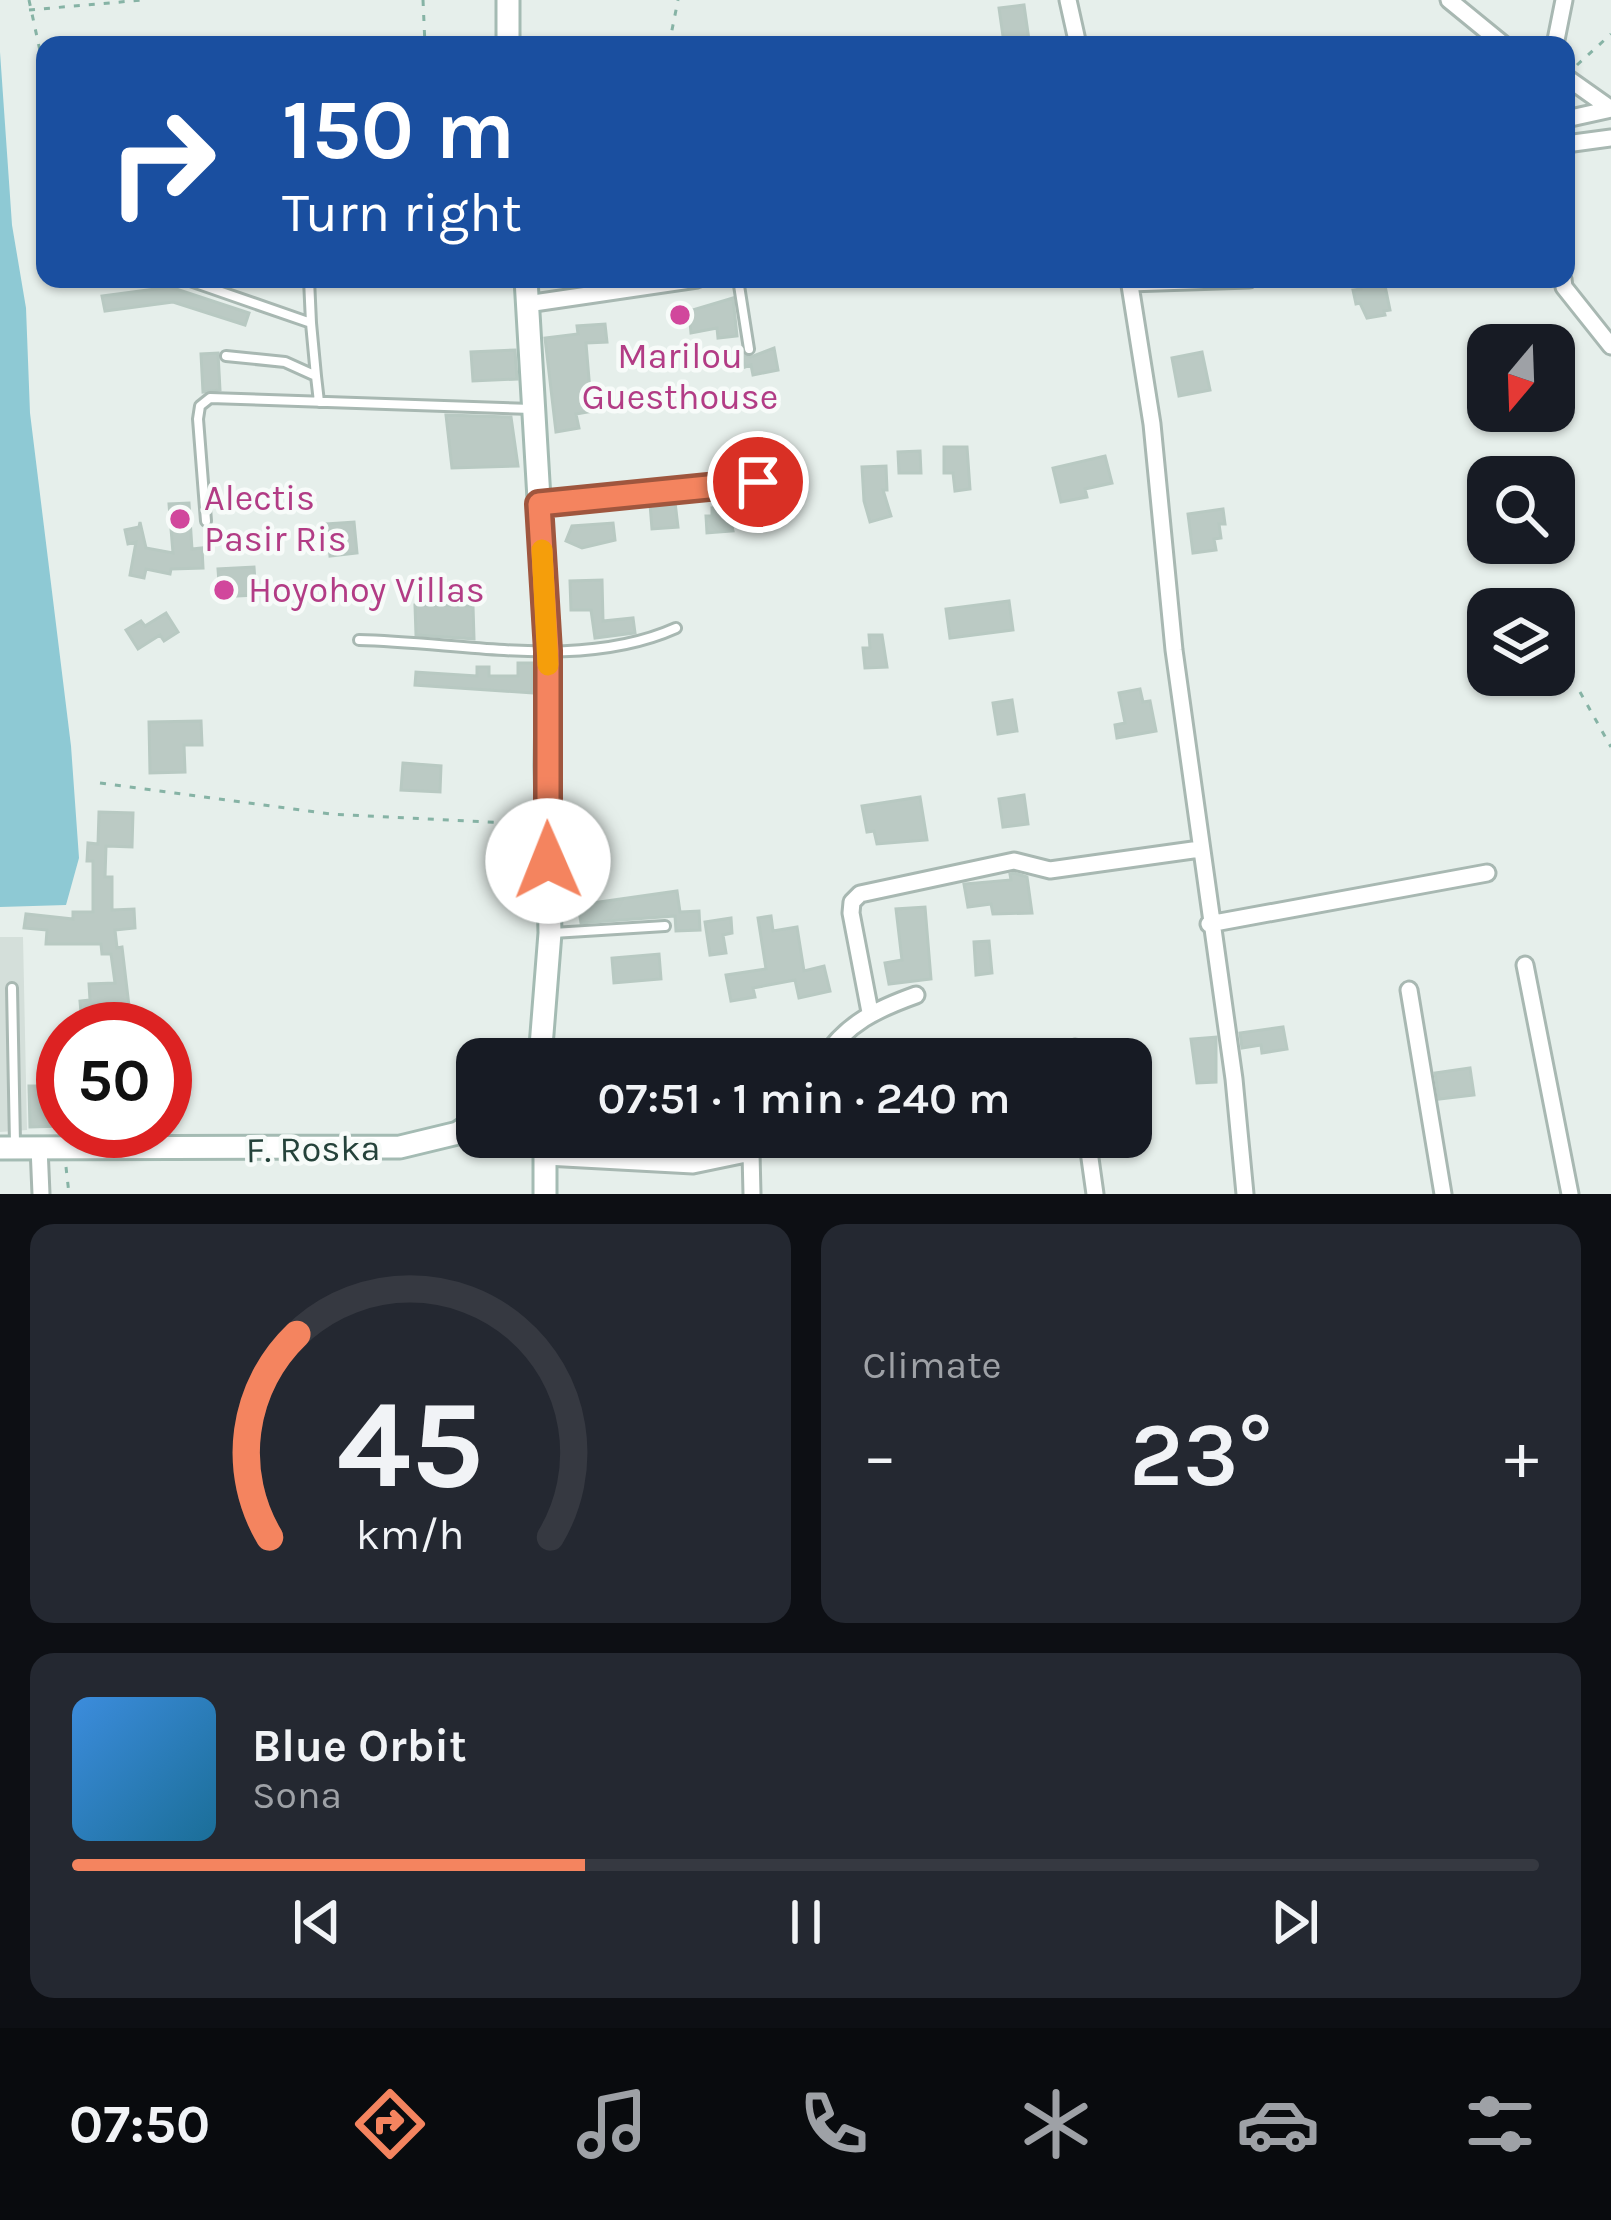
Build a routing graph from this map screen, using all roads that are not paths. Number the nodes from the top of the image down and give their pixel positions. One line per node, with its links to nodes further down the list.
1 (508, 0): 5 (main road)
2 (1068, 0): 6 (street)
3 (1449, 0): 7 (street)
4 (1564, 0): 8 (street)
5 (508, 36)
6 (1076, 36)
7 (1493, 36)
8 (1557, 36)
9 (1575, 82): 10 (street)
10 (1575, 117)
11 (1611, 138): 12 (street)
12 (1575, 143)
13 (207, 288): 21 (lane)
14 (309, 288): 21 (lane)
15 (526, 288): 20 (main road)
16 (636, 288): 20 (street)
17 (740, 288): 23 (lane)
18 (1130, 288): 34 (street)
19 (1566, 288): 22 (street)
20 (527, 304): 27 (main road)
21 (310, 323): 25 (lane)
22 (1611, 346)
23 (749, 349)
24 (226, 356): 25 (lane)
25 (316, 376): 26 (lane)
26 (319, 402): 27 (lane); 30 (lane)
27 (533, 409): 29 (main road)
28 (758, 482): 29 (street)
29 (539, 504): 33 (main road)
30 (206, 521)
31 (676, 628): 33 (lane)
32 (359, 640): 33 (lane)
33 (548, 651): 38 (main road)
34 (1200, 849): 36 (street); 43 (street)
35 (1487, 873): 36 (street)
36 (1209, 924): 59 (street)
37 (665, 926): 38 (lane)
38 (550, 933): 44 (main road)
39 (1525, 964): 61 (street)
40 (12, 988): 48 (lane)
41 (1409, 990): 60 (street)
42 (916, 994): 43 (street)
43 (870, 1012): 45 (street)
44 (542, 1038)
45 (839, 1038)
46 (456, 1134): 47 (main road, F. Roska)
47 (192, 1147)
48 (8, 1148)
49 (41, 1158): 55 (street)
50 (545, 1158): 56 (main road)
51 (635, 1158): 52 (street)
52 (727, 1158)
53 (751, 1158): 57 (street)
54 (1090, 1158): 58 (street)
55 (41, 1194)
56 (545, 1194)
57 (752, 1194)
58 (1095, 1194)
59 (1245, 1194)
60 (1443, 1194)
61 (1570, 1194)

